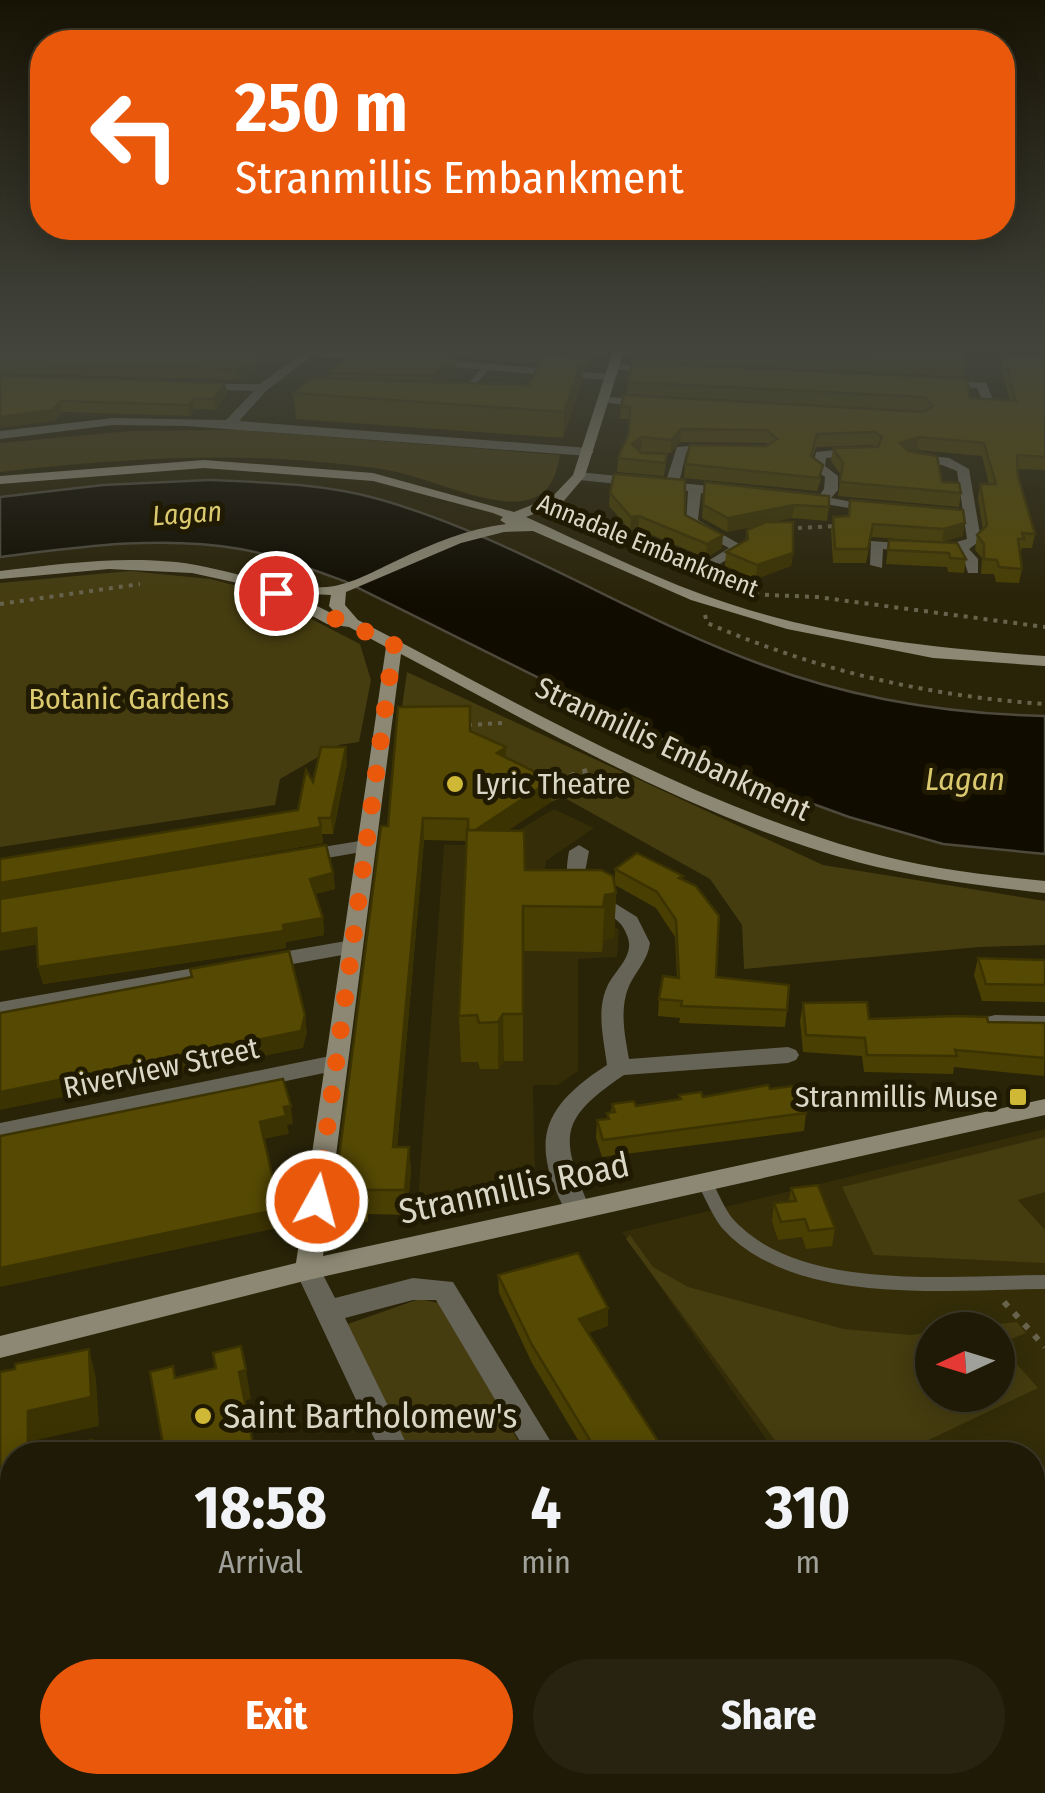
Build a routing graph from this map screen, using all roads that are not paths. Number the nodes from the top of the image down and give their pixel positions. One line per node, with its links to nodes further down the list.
1 (366, 435): 6 (street)
2 (593, 435): 6 (street)
3 (664, 445): 4 (street)
4 (696, 447): 5 (street); 10 (street)
5 (731, 449)
6 (588, 452): 11 (street)
7 (872, 453): 17 (street)
8 (907, 458): 23 (street)
9 (659, 459): 10 (street)
10 (677, 460): 13 (street)
11 (579, 476): 13 (street); 18 (street)
12 (0, 480): 20 (street, Annadale Embankment)
13 (672, 484): 14 (street)
14 (695, 488): 15 (street); 29 (street)
15 (754, 494)
16 (787, 496): 17 (street)
17 (822, 500): 19 (street)
18 (544, 505): 24 (street); 26 (street)
19 (838, 505): 21 (street); 25 (street)
20 (486, 509): 24 (street, Annadale Embankment); 27 (street)
21 (884, 510)
22 (952, 515): 23 (street)
23 (970, 516): 30 (street)
24 (514, 517): 26 (street, Annadale Embankment); 27 (street)
25 (838, 526)
26 (540, 530): 27 (street); 39 (street, Annadale Embankment)
27 (487, 531): 36 (street)
28 (752, 531): 29 (street)
29 (729, 540): 31 (street)
30 (959, 548): 32 (street); 33 (street)
31 (713, 564)
32 (877, 565)
33 (973, 570)
34 (0, 575): 35 (street, Stranmillis Embankment)
35 (266, 585): 36 (street, Stranmillis Embankment); 37 (street, Stranmillis Embankment)
36 (343, 588): 37 (street)
37 (353, 623): 38 (street, Stranmillis Embankment)
38 (394, 644): 40 (street); 43 (street, Stranmillis Embankment)
39 (1044, 660)
40 (366, 846): 42 (street); 44 (street)
41 (578, 851): 50 (street)
42 (289, 859)
43 (1045, 887)
44 (352, 946): 45 (street); 49 (street)
45 (0, 1010)
46 (996, 1022): 47 (street)
47 (1045, 1023)
48 (788, 1055): 50 (street)
49 (335, 1063): 52 (street, Riverview Street); 55 (street)
50 (619, 1068): 54 (street)
51 (1045, 1107): 53 (street, Stranmillis Road)
52 (0, 1132)
53 (705, 1183): 54 (street, Stranmillis Road); 56 (lane)
54 (577, 1210): 55 (street, Stranmillis Road)
55 (308, 1270): 57 (street); 58 (street, Stranmillis Road)
56 (1045, 1282)
57 (329, 1311): 59 (street); 60 (street)
58 (0, 1347)
59 (392, 1442)
60 (536, 1442)

